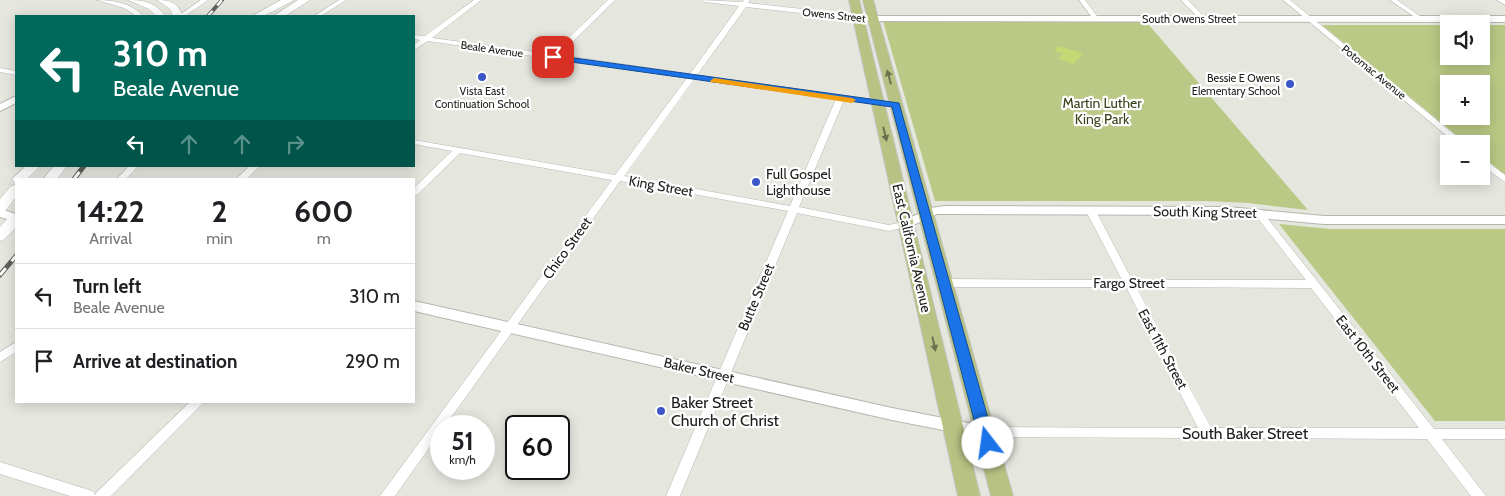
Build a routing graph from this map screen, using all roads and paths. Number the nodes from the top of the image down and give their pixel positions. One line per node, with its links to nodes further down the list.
1 (100, 0): 22 (street)
2 (132, 0): 21 (main road)
3 (162, 0): 25 (main road)
4 (205, 0): 26 (street)
5 (289, 0): 27 (main road)
6 (293, 0): 28 (main road)
7 (305, 0): 29 (main road)
8 (343, 0): 30 (street)
9 (478, 0): 38 (street)
10 (612, 0): 40 (street)
11 (705, 0): 19 (street, Owens Street)
12 (854, 0): 31 (main road, East California Avenue)
13 (868, 0): 31 (main road, East California Avenue)
14 (1082, 0): 32 (street)
15 (1184, 0): 33 (street)
16 (1286, 0): 34 (street, Potomac Avenue)
17 (1393, 0): 35 (street)
18 (1500, 0): 20 (street)
19 (745, 2): 31 (street, Owens Street); 43 (street, Chico Street)
20 (1505, 3)
21 (147, 5): 23 (main road); 24 (main road)
22 (139, 15)
23 (149, 15)
24 (160, 15)
25 (179, 15)
26 (182, 15)
27 (259, 15)
28 (277, 15)
29 (280, 15)
30 (319, 15)
31 (865, 19): 32 (street, South Owens Street); 46 (main road, East California Avenue); 47 (main road, East California Avenue, one-way to 31)
32 (1096, 19): 33 (street, South Owens Street)
33 (1203, 19): 34 (street, South Owens Street)
34 (1310, 19): 35 (street, South Owens Street); 49 (street, Potomac Avenue)
35 (1421, 19): 36 (street, South Owens Street)
36 (1505, 19)
37 (415, 37): 38 (street, Beale Avenue)
38 (426, 39): 39 (street); 40 (street, Beale Avenue)
39 (415, 47)
40 (553, 57): 43 (street, Beale Avenue)
41 (0, 70): 42 (street)
42 (15, 72)
43 (691, 77): 44 (street, Beale Avenue); 63 (street, Chico Street)
44 (840, 99): 46 (street, Beale Avenue); 70 (street, Butte Street)
45 (15, 100): 48 (street)
46 (878, 104): 47 (street, Beale Avenue); 78 (main road, East California Avenue, one-way to 78)
47 (896, 105): 74 (main road, East California Avenue)
48 (0, 108)
49 (1451, 135)
50 (415, 142): 51 (street, King Street)
51 (458, 150): 63 (street, King Street); 68 (street)
52 (34, 167): 59 (main road)
53 (34, 167): 58 (main road)
54 (59, 167): 60 (main road)
55 (133, 167): 61 (street)
56 (255, 167): 62 (street)
57 (1490, 167): 64 (street)
58 (20, 178)
59 (26, 178)
60 (51, 178)
61 (122, 178)
62 (241, 178)
63 (618, 178): 70 (street, King Street); 84 (street, Chico Street)
64 (1505, 179)
65 (15, 182): 67 (main road)
66 (15, 190): 69 (main road)
67 (0, 191)
68 (415, 192)
69 (0, 208)
70 (793, 209): 78 (street, King Street); 87 (street, Butte Street)
71 (1091, 211): 72 (street, South King Street); 74 (street, South King Street); 81 (street, East 11th Street)
72 (1258, 212): 77 (street, South King Street); 82 (street, East 10th Street)
73 (0, 213): 75 (street)
74 (926, 215): 78 (street, South King Street); 80 (main road, East California Avenue)
75 (15, 218)
76 (15, 219): 79 (main road)
77 (1505, 220)
78 (907, 224): 89 (main road, East California Avenue, one-way to 89)
79 (0, 236)
80 (944, 283): 81 (street, Fargo Street); 90 (main road, East California Avenue)
81 (1129, 283): 82 (street, Fargo Street); 91 (street, East 11th Street)
82 (1314, 284): 92 (street, East 10th Street)
83 (415, 306): 84 (street, Baker Street)
84 (509, 327): 87 (street, Baker Street); 97 (street, Chico Street)
85 (15, 347): 86 (street)
86 (0, 358)
87 (723, 376): 89 (street, Baker Street); 98 (street, Butte Street)
88 (198, 403): 96 (street)
89 (952, 427): 90 (street, Baker Street); 99 (main road, East California Avenue)
90 (984, 432): 91 (street, South Baker Street); 100 (main road, East California Avenue)
91 (1208, 434): 92 (street, South Baker Street)
92 (1430, 434): 93 (street, South Baker Street); 101 (street, East 10th Street)
93 (1505, 434)
94 (0, 468): 95 (street)
95 (89, 496)
96 (102, 496)
97 (387, 496)
98 (673, 496)
99 (969, 496)
100 (1002, 496)
101 (1479, 496)

